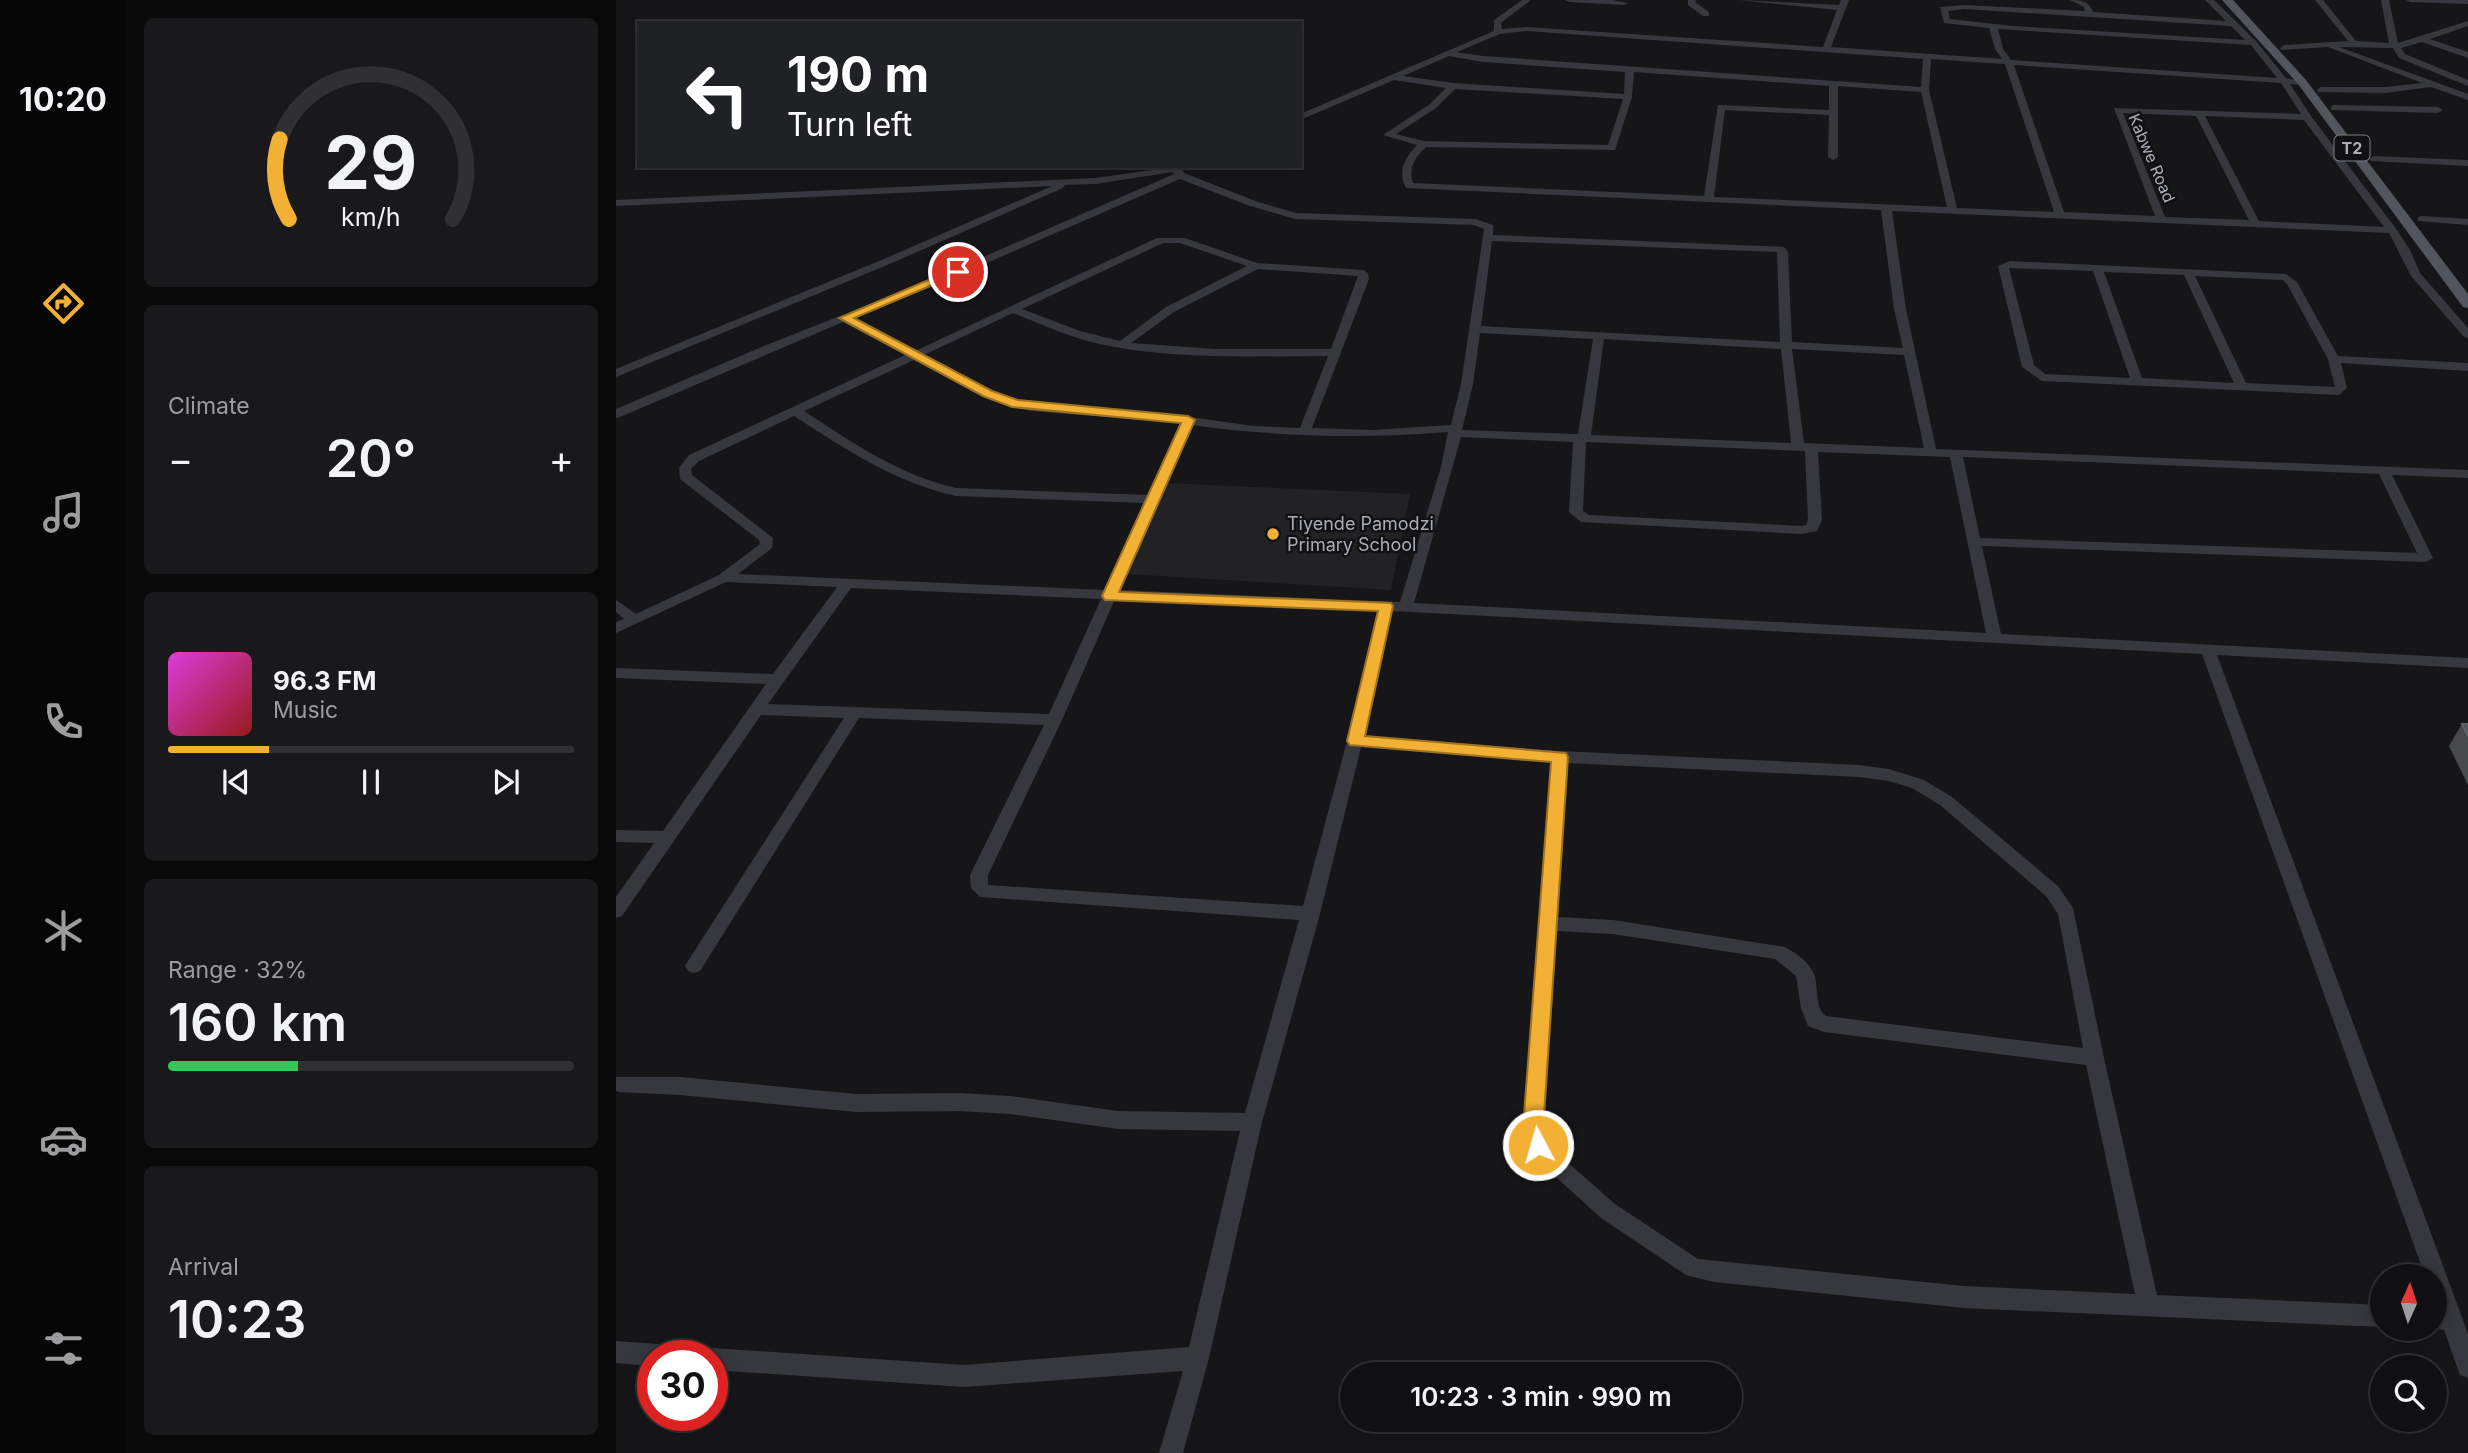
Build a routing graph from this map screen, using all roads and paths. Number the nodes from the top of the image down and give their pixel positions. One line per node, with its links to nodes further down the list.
1 (1527, 0): 21 (street)
2 (1569, 0): 14 (street)
3 (1692, 0): 17 (street)
4 (1742, 0): 13 (street)
5 (2074, 0): 16 (street)
6 (2209, 0): 19 (street)
7 (2227, 0): 38 (main road, T2)
8 (2238, 0): 30 (main road, T2)
9 (2319, 0): 26 (street)
10 (2385, 0): 28 (street)
11 (2410, 0): 12 (street)
12 (2468, 2)
13 (1813, 3): 15 (street)
14 (1624, 4)
15 (1843, 4): 29 (street)
16 (2090, 13): 19 (street); 20 (street)
17 (1706, 15)
18 (2468, 23): 23 (street)
19 (2234, 24): 25 (street)
20 (1993, 27): 25 (street); 34 (street)
21 (1497, 32): 24 (street); 32 (street)
22 (1731, 38): 24 (street)
23 (2424, 40): 28 (street); 31 (street)
24 (1756, 42): 29 (street)
25 (2253, 43): 37 (street)
26 (2354, 43): 27 (street); 28 (street)
27 (2330, 44): 30 (street); 41 (street)
28 (2393, 45): 40 (street)
29 (1827, 47): 33 (street)
30 (2284, 48): 44 (main road, T2)
31 (2466, 53)
32 (1451, 54): 35 (street); 36 (street)
33 (1927, 57): 34 (street); 43 (street)
34 (2008, 64): 37 (street); 64 (street)
35 (1630, 69): 39 (street); 45 (street)
36 (1394, 78): 42 (street); 51 (street)
37 (2284, 81): 38 (street); 52 (street)
38 (2302, 82): 74 (main road, T2)
39 (1833, 83): 43 (street); 49 (street)
40 (2468, 83)
41 (2434, 84): 44 (street); 46 (street)
42 (1453, 86): 45 (street); 53 (street)
43 (1926, 90): 63 (street)
44 (2320, 90): 47 (main road, T2)
45 (1628, 97): 53 (street)
46 (2468, 97)
47 (2334, 108): 48 (street); 55 (main road, T2)
48 (2438, 110)
49 (1834, 113): 54 (street); 60 (street)
50 (2199, 113): 52 (street); 65 (street, Kabwe Road); 67 (street)
51 (1302, 116)
52 (2307, 117): 69 (street)
53 (1423, 144): 60 (street)
54 (1833, 157)
55 (2374, 159): 56 (street); 68 (main road, T2)
56 (2463, 162): 58 (street)
57 (1180, 170): 59 (street); 70 (street); 76 (street)
58 (2468, 171)
59 (1069, 183): 61 (street); 87 (street)
60 (1709, 198): 62 (street)
61 (616, 204)
62 (1886, 207): 63 (street); 83 (street)
63 (1953, 210): 64 (street)
64 (2060, 216): 65 (street)
65 (2161, 219): 67 (street)
66 (2468, 222): 68 (street)
67 (2255, 223): 69 (street)
68 (2426, 224)
69 (2392, 230): 79 (street)
70 (1487, 238): 77 (street); 81 (street)
71 (1256, 266): 75 (street); 80 (street); 82 (street)
72 (2096, 268): 73 (street); 88 (street); 88 (street)
73 (2187, 271): 85 (street); 89 (street)
74 (2468, 304)
75 (1012, 309): 80 (street); 84 (street)
76 (845, 318): 84 (street); 91 (street)
77 (1474, 329): 78 (street); 93 (street)
78 (1599, 335): 81 (street); 95 (street)
79 (2468, 335)
80 (1123, 344): 82 (street)
81 (1786, 345): 83 (street); 96 (street)
82 (1334, 352): 94 (street)
83 (1909, 352): 97 (street)
84 (913, 355): 90 (street); 92 (street)
85 (2334, 359): 86 (street); 89 (street)
86 (2468, 367)
87 (616, 373)
88 (2137, 381): 89 (street)
89 (2242, 387)
90 (794, 410): 101 (street); 103 (street)
91 (616, 414)
92 (1188, 420): 94 (street); 101 (street)
93 (1454, 430): 94 (street); 95 (street); 108 (street)
94 (1304, 433)
95 (1582, 438): 96 (street); 96 (street)
96 (1804, 447): 97 (street)
97 (1931, 453): 98 (street)
98 (1956, 454): 99 (street); 102 (street)
99 (2384, 471): 100 (street); 102 (street)
100 (2468, 474)
101 (1153, 499): 105 (street)
102 (1975, 542): 111 (street)
103 (724, 579): 104 (street); 109 (street)
104 (846, 585): 105 (street); 115 (street)
105 (1110, 596): 107 (street); 118 (street)
106 (616, 605): 109 (street)
107 (1386, 606): 108 (street); 119 (street)
108 (1406, 607): 111 (street)
109 (635, 620): 110 (street)
110 (616, 628)
111 (1994, 636): 112 (street)
112 (2208, 650): 113 (street); 130 (street)
113 (2468, 663)
114 (616, 673): 115 (street)
115 (777, 679): 116 (street)
116 (755, 709): 117 (street); 122 (street)
117 (853, 714): 118 (street); 126 (street)
118 (1054, 720): 124 (street)
119 (1355, 741): 120 (street); 124 (street)
120 (1560, 757): 125 (street); 127 (street)
121 (616, 836): 122 (street)
122 (667, 837): 123 (street)
123 (616, 911)
124 (1311, 914): 129 (street)
125 (1548, 923): 127 (street); 131 (street)
126 (694, 966)
127 (2094, 1058): 131 (street)
128 (619, 1084): 129 (street)
129 (1252, 1122): 136 (street)
130 (2423, 1264)
131 (2148, 1304): 132 (street)
132 (2370, 1315)
133 (2447, 1328): 138 (street)
134 (616, 1352): 135 (street)
135 (637, 1354)
136 (1198, 1357): 137 (street); 139 (street)
137 (728, 1360)
138 (2468, 1367)
139 (1171, 1453)

